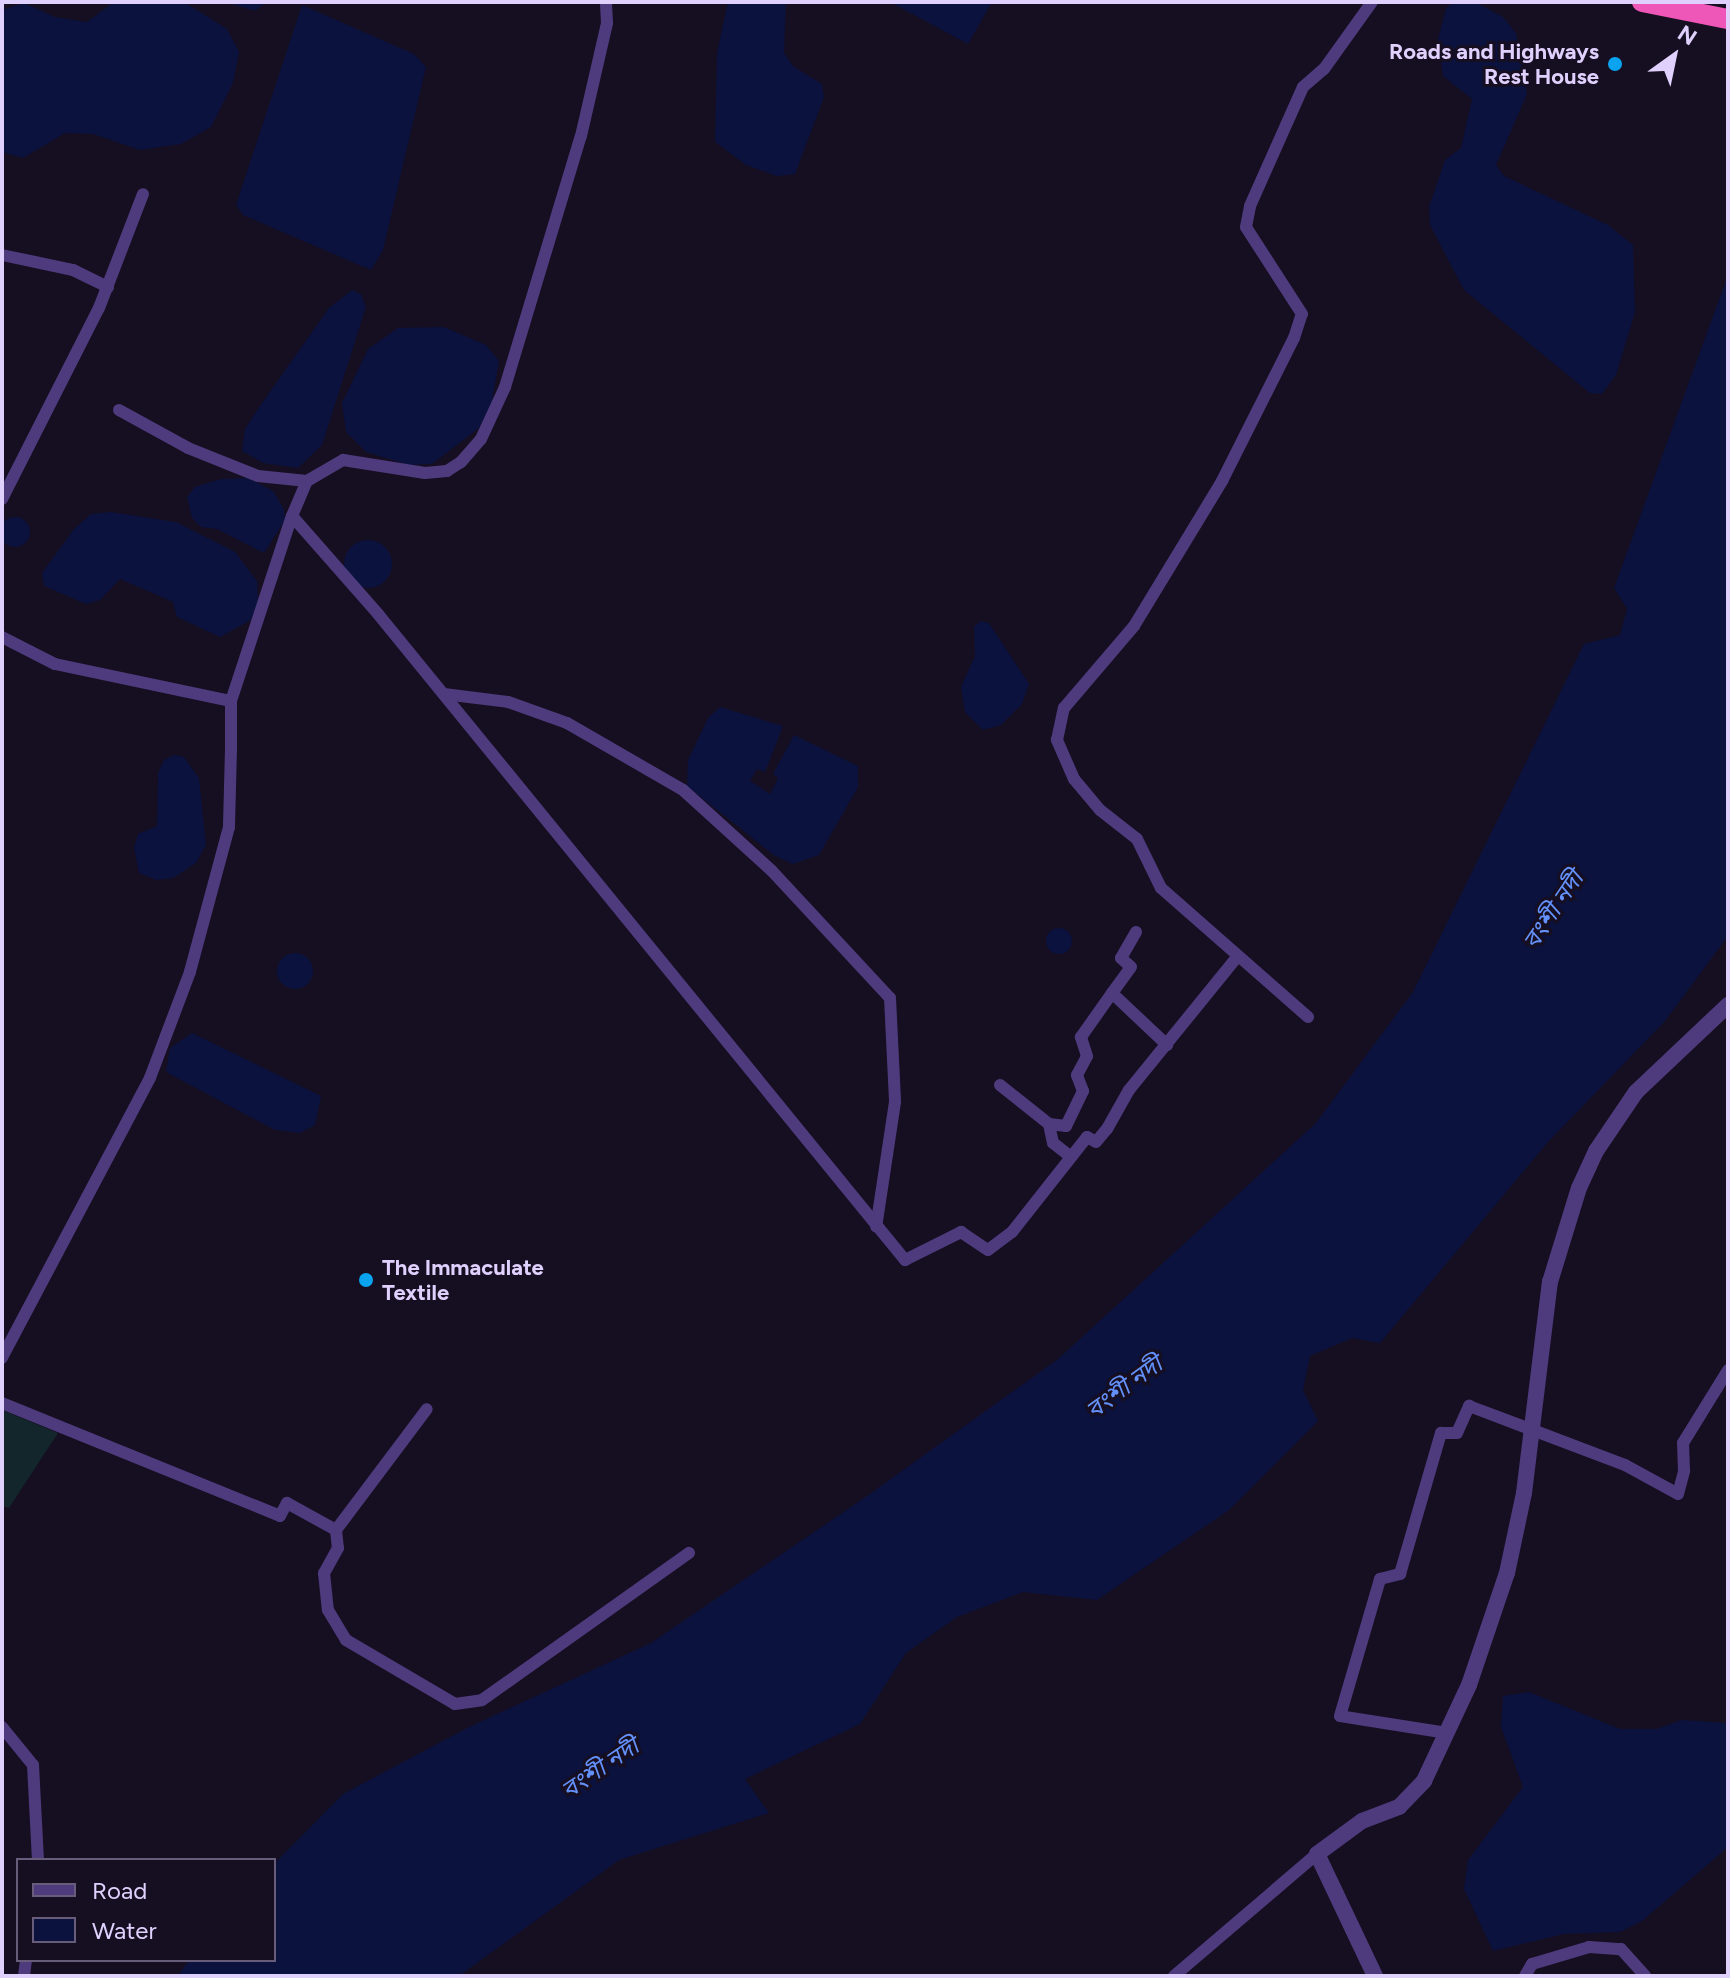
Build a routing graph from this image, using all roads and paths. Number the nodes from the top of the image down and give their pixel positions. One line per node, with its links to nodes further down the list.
1 (606, 2): 9 (street)
2 (1372, 2): 16 (street)
3 (1642, 2): 4 (highway)
4 (1722, 17)
5 (143, 194): 7 (street)
6 (2, 255): 7 (street)
7 (108, 287): 10 (street)
8 (119, 410): 9 (street)
9 (307, 481): 11 (street)
10 (2, 499)
11 (292, 516): 13 (street); 14 (street)
12 (2, 637): 14 (street)
13 (444, 694): 24 (street); 24 (street)
14 (231, 701): 25 (street)
15 (1136, 932): 17 (street)
16 (1237, 957): 19 (street); 20 (street)
17 (1112, 993): 20 (street); 22 (street)
18 (1725, 1012): 29 (street)
19 (1308, 1017)
20 (1167, 1045): 23 (street)
21 (1000, 1085): 22 (street)
22 (1049, 1124): 23 (street)
23 (1071, 1157): 24 (street)
24 (876, 1227)
25 (2, 1358)
26 (1728, 1370): 29 (street)
27 (2, 1403): 30 (street)
28 (427, 1409): 30 (street)
29 (1533, 1429): 33 (street); 33 (street)
30 (336, 1530): 31 (street)
31 (689, 1553)
32 (2, 1727): 35 (street)
33 (1447, 1733): 34 (street)
34 (1317, 1854): 36 (street); 37 (street)
35 (38, 1858)
36 (1174, 1976)
37 (1375, 1976)
38 (1525, 1976): 39 (street)
39 (1645, 1976)

